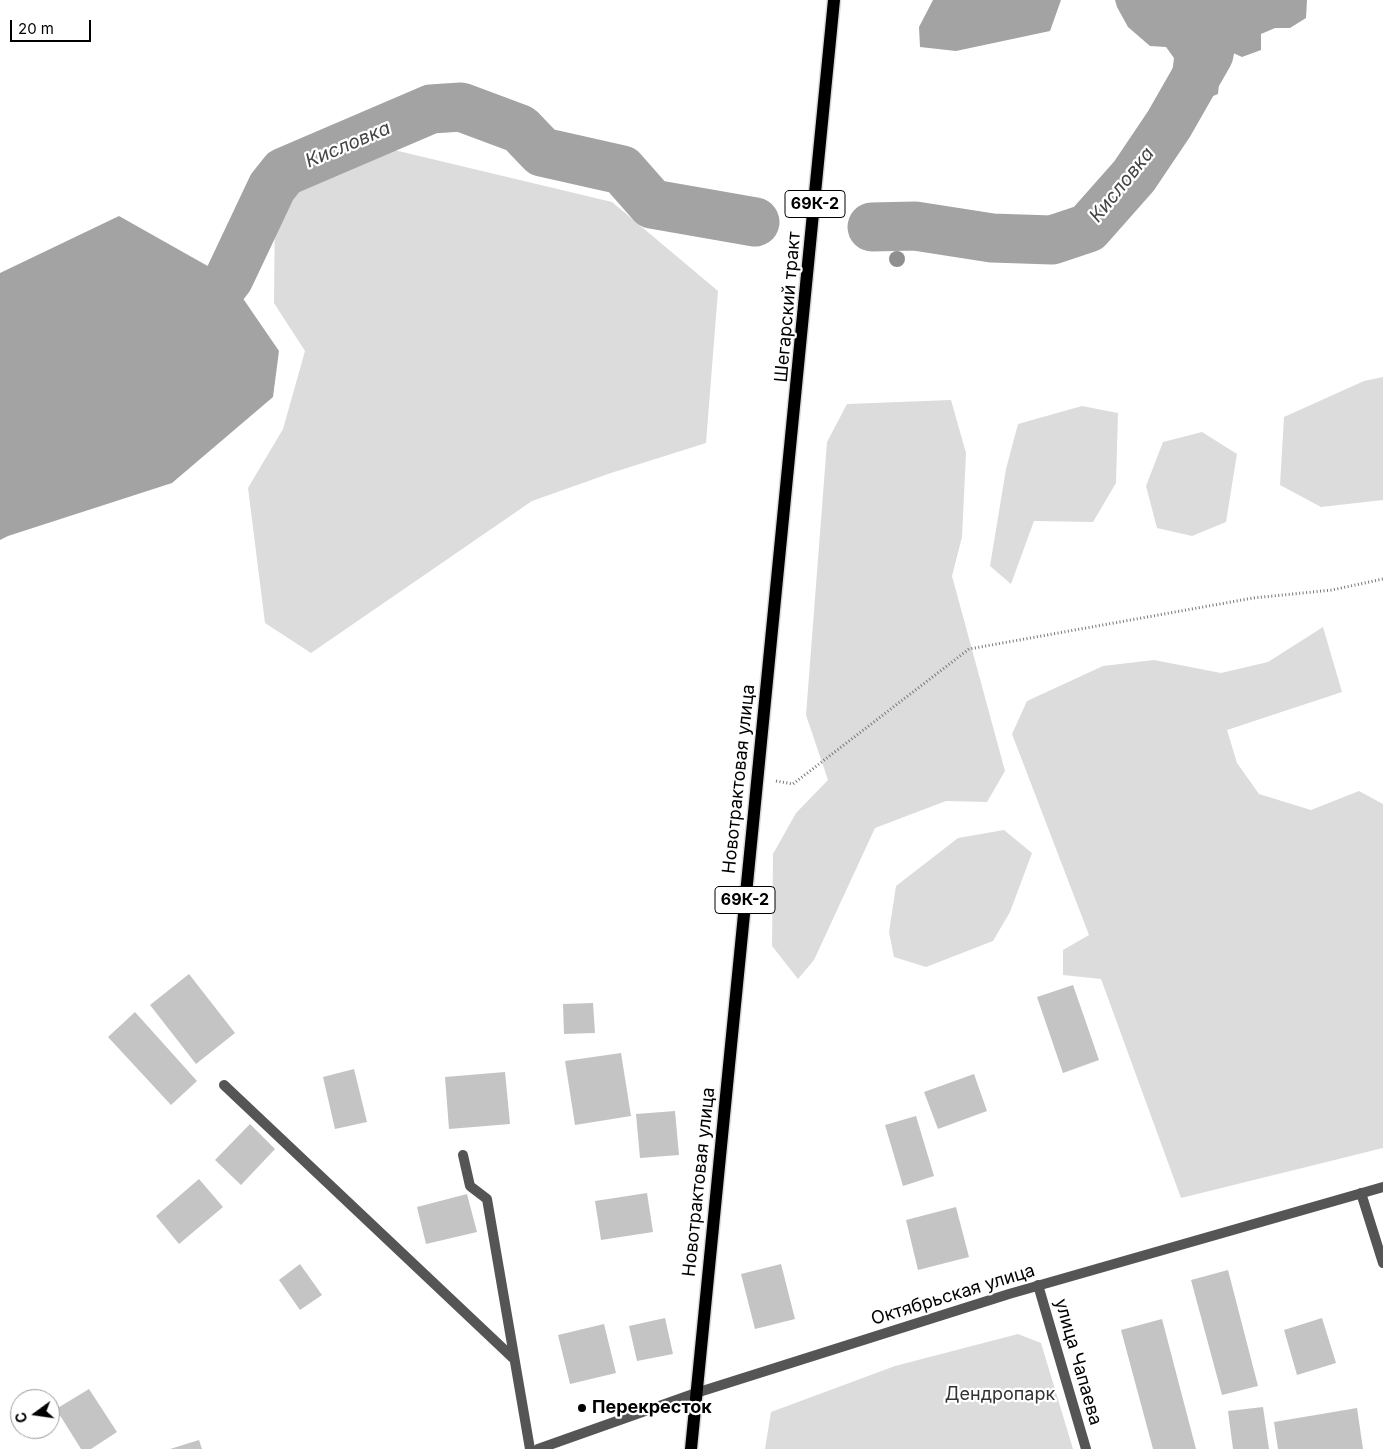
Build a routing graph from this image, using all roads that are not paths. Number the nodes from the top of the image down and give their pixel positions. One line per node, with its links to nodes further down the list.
1 (834, 0): 2 (main road, Шегарский тракт / 69К-2)
2 (796, 408): 12 (main road, Новотрактовая улица / 69К-2)
3 (224, 1085): 11 (street)
4 (463, 1156): 11 (street)
5 (1383, 1187): 6 (street, Октябрьская улица)
6 (1361, 1193): 7 (street); 10 (street, Октябрьская улица)
7 (1371, 1224): 8 (street); 9 (street)
8 (1383, 1230)
9 (1383, 1262)
10 (1038, 1285): 12 (street, Октябрьская улица); 16 (street, улица Чапаева)
11 (513, 1358): 13 (street)
12 (696, 1393): 14 (street, Октябрьская улица); 15 (main road, 69К-2)
13 (530, 1449)
14 (538, 1449)
15 (691, 1449)
16 (1086, 1449)

